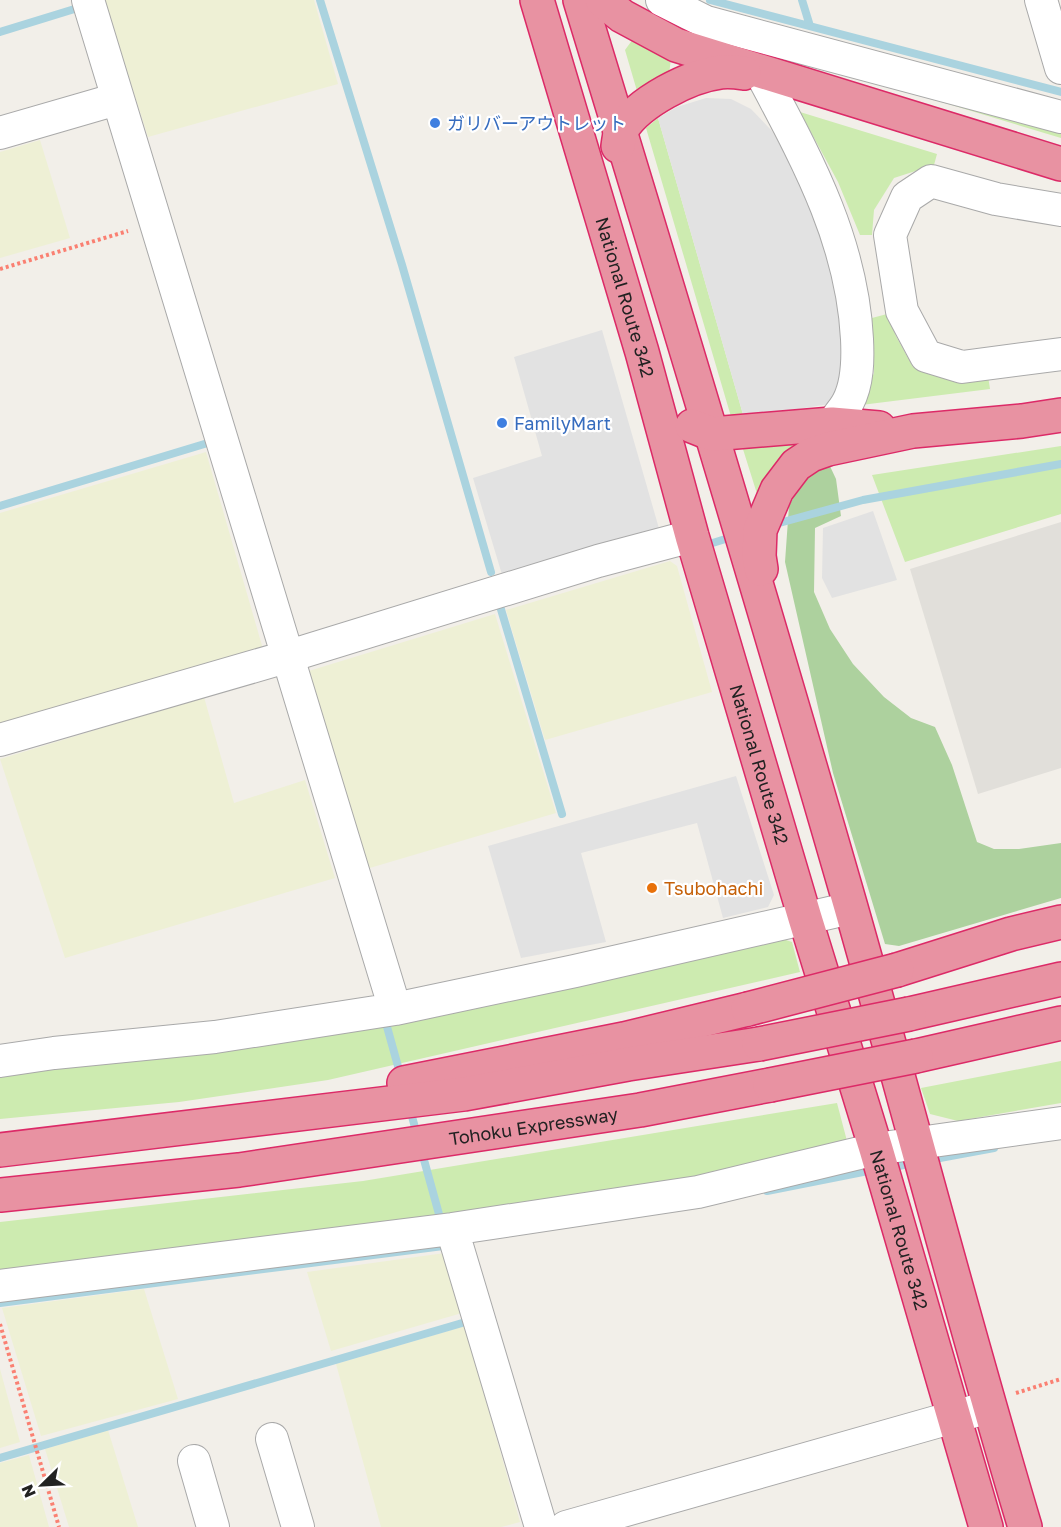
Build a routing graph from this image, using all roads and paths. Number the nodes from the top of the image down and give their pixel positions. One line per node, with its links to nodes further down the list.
1 (88, 0): 9 (street)
2 (537, 0): 19 (highway, National Route 342)
3 (580, 0): 11 (highway)
4 (602, 0): 8 (highway)
5 (662, 0): 10 (street)
6 (1041, 0): 7 (street)
7 (1061, 68)
8 (761, 73): 11 (highway); 13 (highway); 18 (street)
9 (117, 99): 12 (street); 15 (street)
10 (1061, 117)
11 (620, 131): 19 (highway); 25 (highway)
12 (0, 133)
13 (1061, 164)
14 (1061, 210): 17 (street)
15 (155, 223): 16 (path); 28 (street)
16 (0, 269)
17 (896, 276): 18 (street); 20 (street)
18 (850, 283): 23 (street)
19 (642, 352): 21 (highway, National Route 342)
20 (1061, 354)
21 (658, 413): 25 (highway); 26 (highway, National Route 342)
22 (1061, 415): 24 (highway)
23 (832, 424): 24 (highway); 25 (highway)
24 (914, 431): 27 (highway)
25 (712, 434): 27 (highway)
26 (692, 536): 28 (street); 31 (highway, National Route 342)
27 (777, 653): 30 (highway)
28 (286, 657): 29 (street); 34 (street)
29 (0, 740)
30 (851, 908): 31 (street); 39 (highway)
31 (805, 918): 34 (street); 40 (highway, National Route 342)
32 (1061, 922): 37 (highway, bridge)
33 (1061, 979): 37 (highway, bridge)
34 (395, 1009): 36 (street)
35 (1061, 1023): 42 (highway, Tohoku Expressway, bridge)
36 (0, 1060)
37 (230, 1123): 41 (highway)
38 (1061, 1123): 39 (street)
39 (915, 1143): 40 (street); 47 (highway)
40 (876, 1149): 43 (street); 48 (highway, National Route 342)
41 (0, 1150)
42 (0, 1195)
43 (452, 1229): 44 (street); 54 (street)
44 (0, 1286)
45 (0, 1324): 51 (path)
46 (1061, 1379): 47 (path)
47 (998, 1401): 48 (street); 57 (highway)
48 (953, 1417): 55 (street); 56 (highway, National Route 342)
49 (272, 1439): 53 (street)
50 (194, 1461): 52 (street)
51 (58, 1527)
52 (213, 1527)
53 (298, 1527)
54 (540, 1527)
55 (566, 1527)
56 (986, 1527)
57 (1025, 1527)

